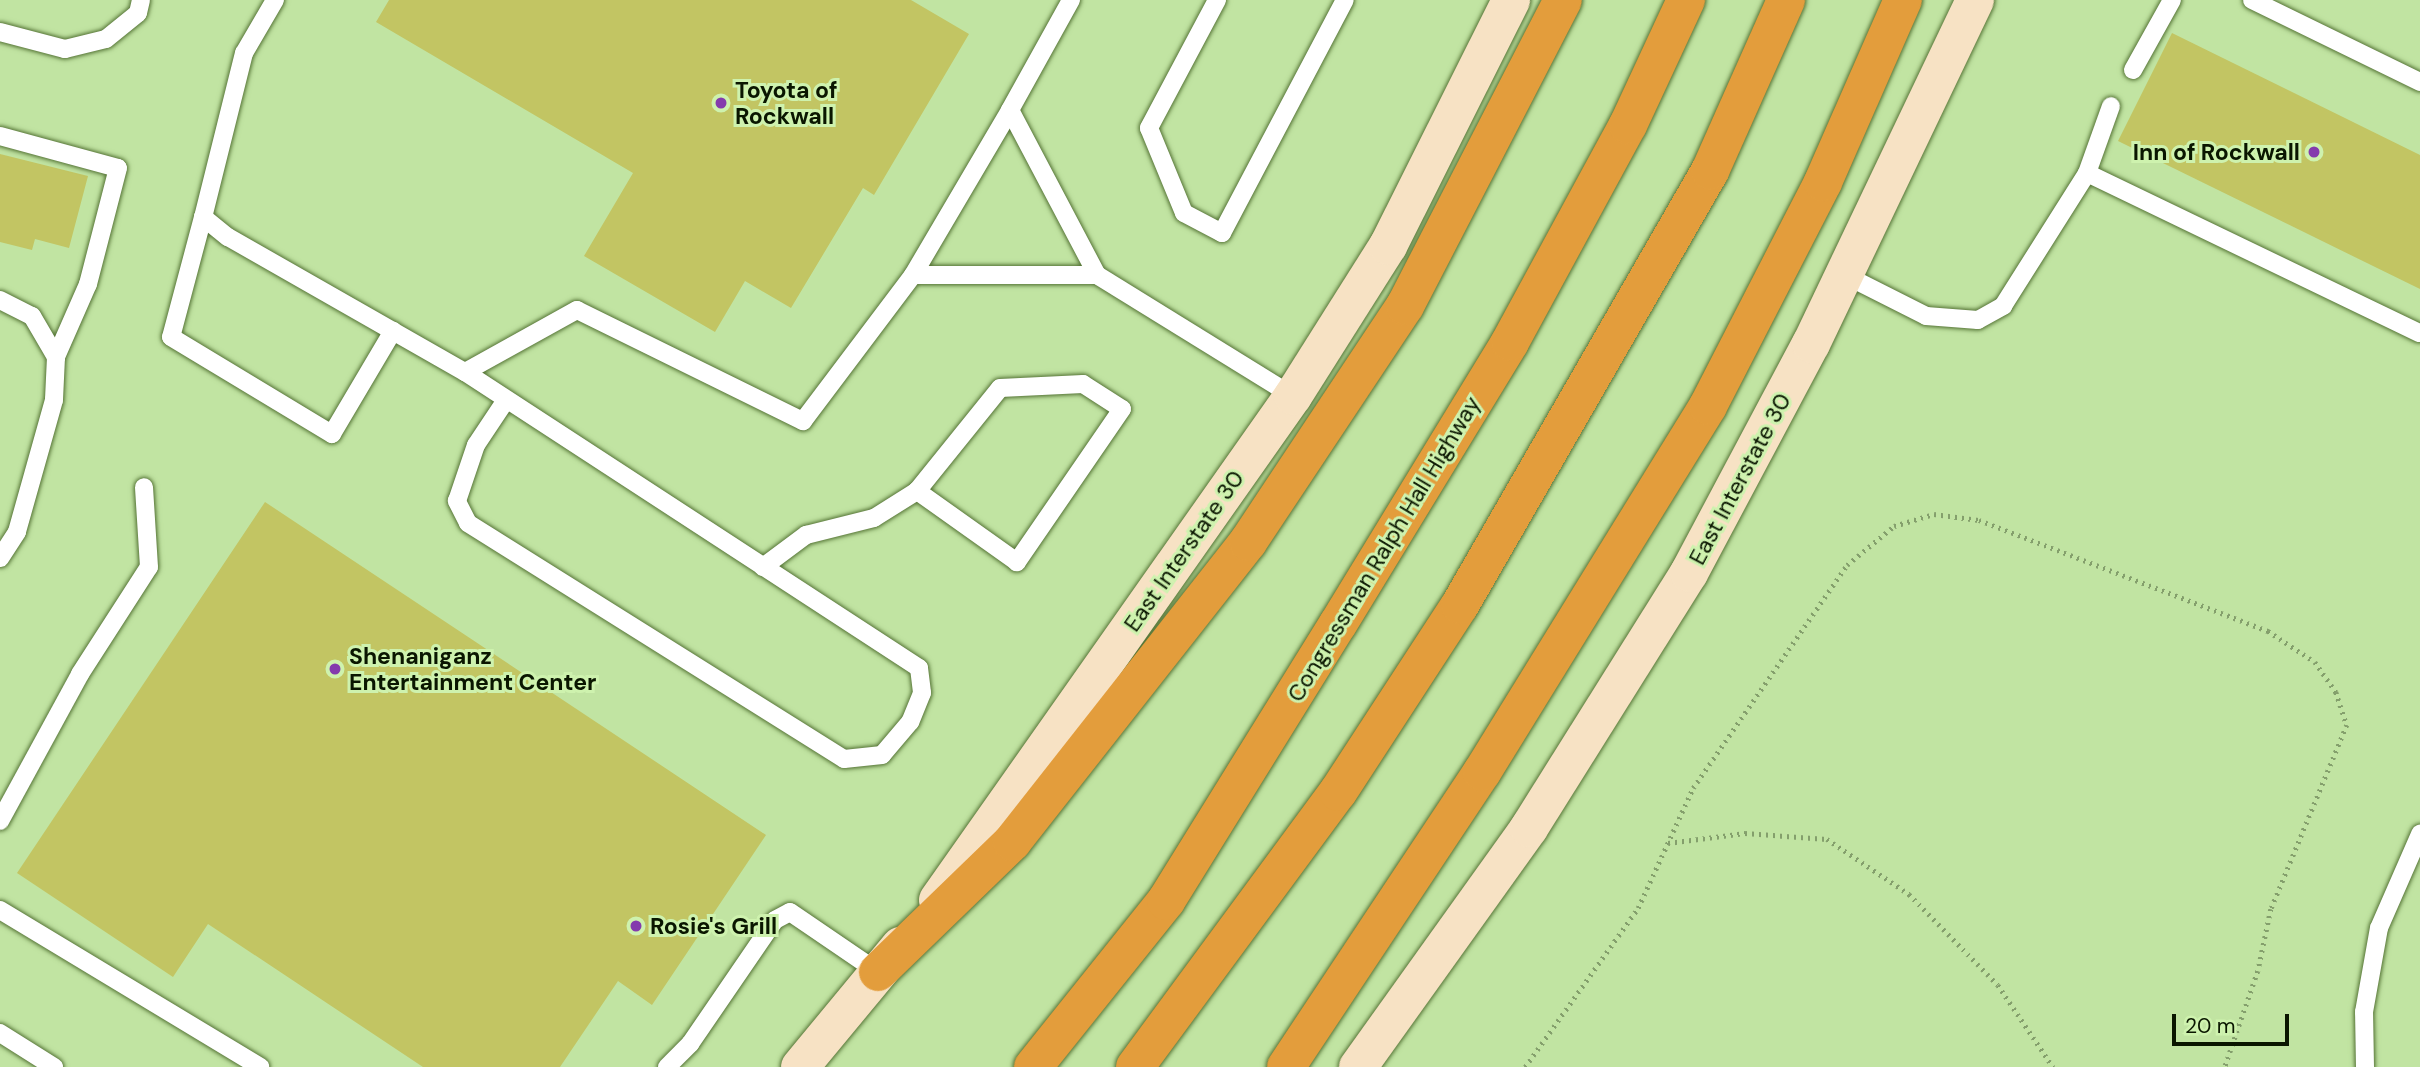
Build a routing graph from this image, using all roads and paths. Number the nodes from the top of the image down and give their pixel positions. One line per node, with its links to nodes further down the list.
1 (141, 0): 14 (lane)
2 (275, 0): 21 (lane)
3 (1071, 0): 18 (lane)
4 (1217, 0): 5 (lane)
5 (1345, 0)
6 (1511, 0): 30 (main road, East Interstate 30)
7 (1563, 0): 40 (highway)
8 (1686, 0): 46 (highway, Congressman Ralph Hall Highway)
9 (1786, 0): 47 (highway)
10 (1903, 0): 48 (highway)
11 (1975, 0): 24 (main road, East Interstate 30)
12 (2172, 0): 15 (lane)
13 (2252, 0): 16 (lane)
14 (0, 32)
15 (2133, 70)
16 (2420, 82)
17 (2111, 106): 20 (lane)
18 (1010, 110): 22 (lane); 23 (lane)
19 (0, 136): 28 (lane)
20 (2087, 173): 24 (lane); 27 (lane)
21 (203, 217): 26 (lane); 26 (lane)
22 (914, 275): 23 (lane); 29 (lane)
23 (1097, 275): 30 (lane)
24 (1845, 275): 49 (main road, East Interstate 30)
25 (0, 300): 28 (lane)
26 (393, 331): 29 (lane)
27 (2420, 333)
28 (56, 357): 34 (lane)
29 (465, 372): 31 (lane)
30 (1293, 396): 40 (main road, East Interstate 30)
31 (506, 400): 35 (lane); 35 (lane)
32 (144, 487): 36 (lane)
33 (916, 491): 33 (lane); 35 (lane)
34 (0, 558)
35 (763, 567)
36 (0, 821)
37 (2420, 834): 53 (lane)
38 (1668, 843): 50 (path); 51 (path); 52 (path)
39 (0, 910): 43 (lane)
40 (878, 972): 44 (lane); 45 (main road, East Interstate 30)
41 (0, 1033): 42 (lane)
42 (54, 1067)
43 (260, 1067)
44 (667, 1067)
45 (800, 1067)
46 (1033, 1067)
47 (1135, 1067)
48 (1286, 1067)
49 (1358, 1067)
50 (1525, 1067)
51 (2053, 1067)
52 (2225, 1067)
53 (2365, 1067)

